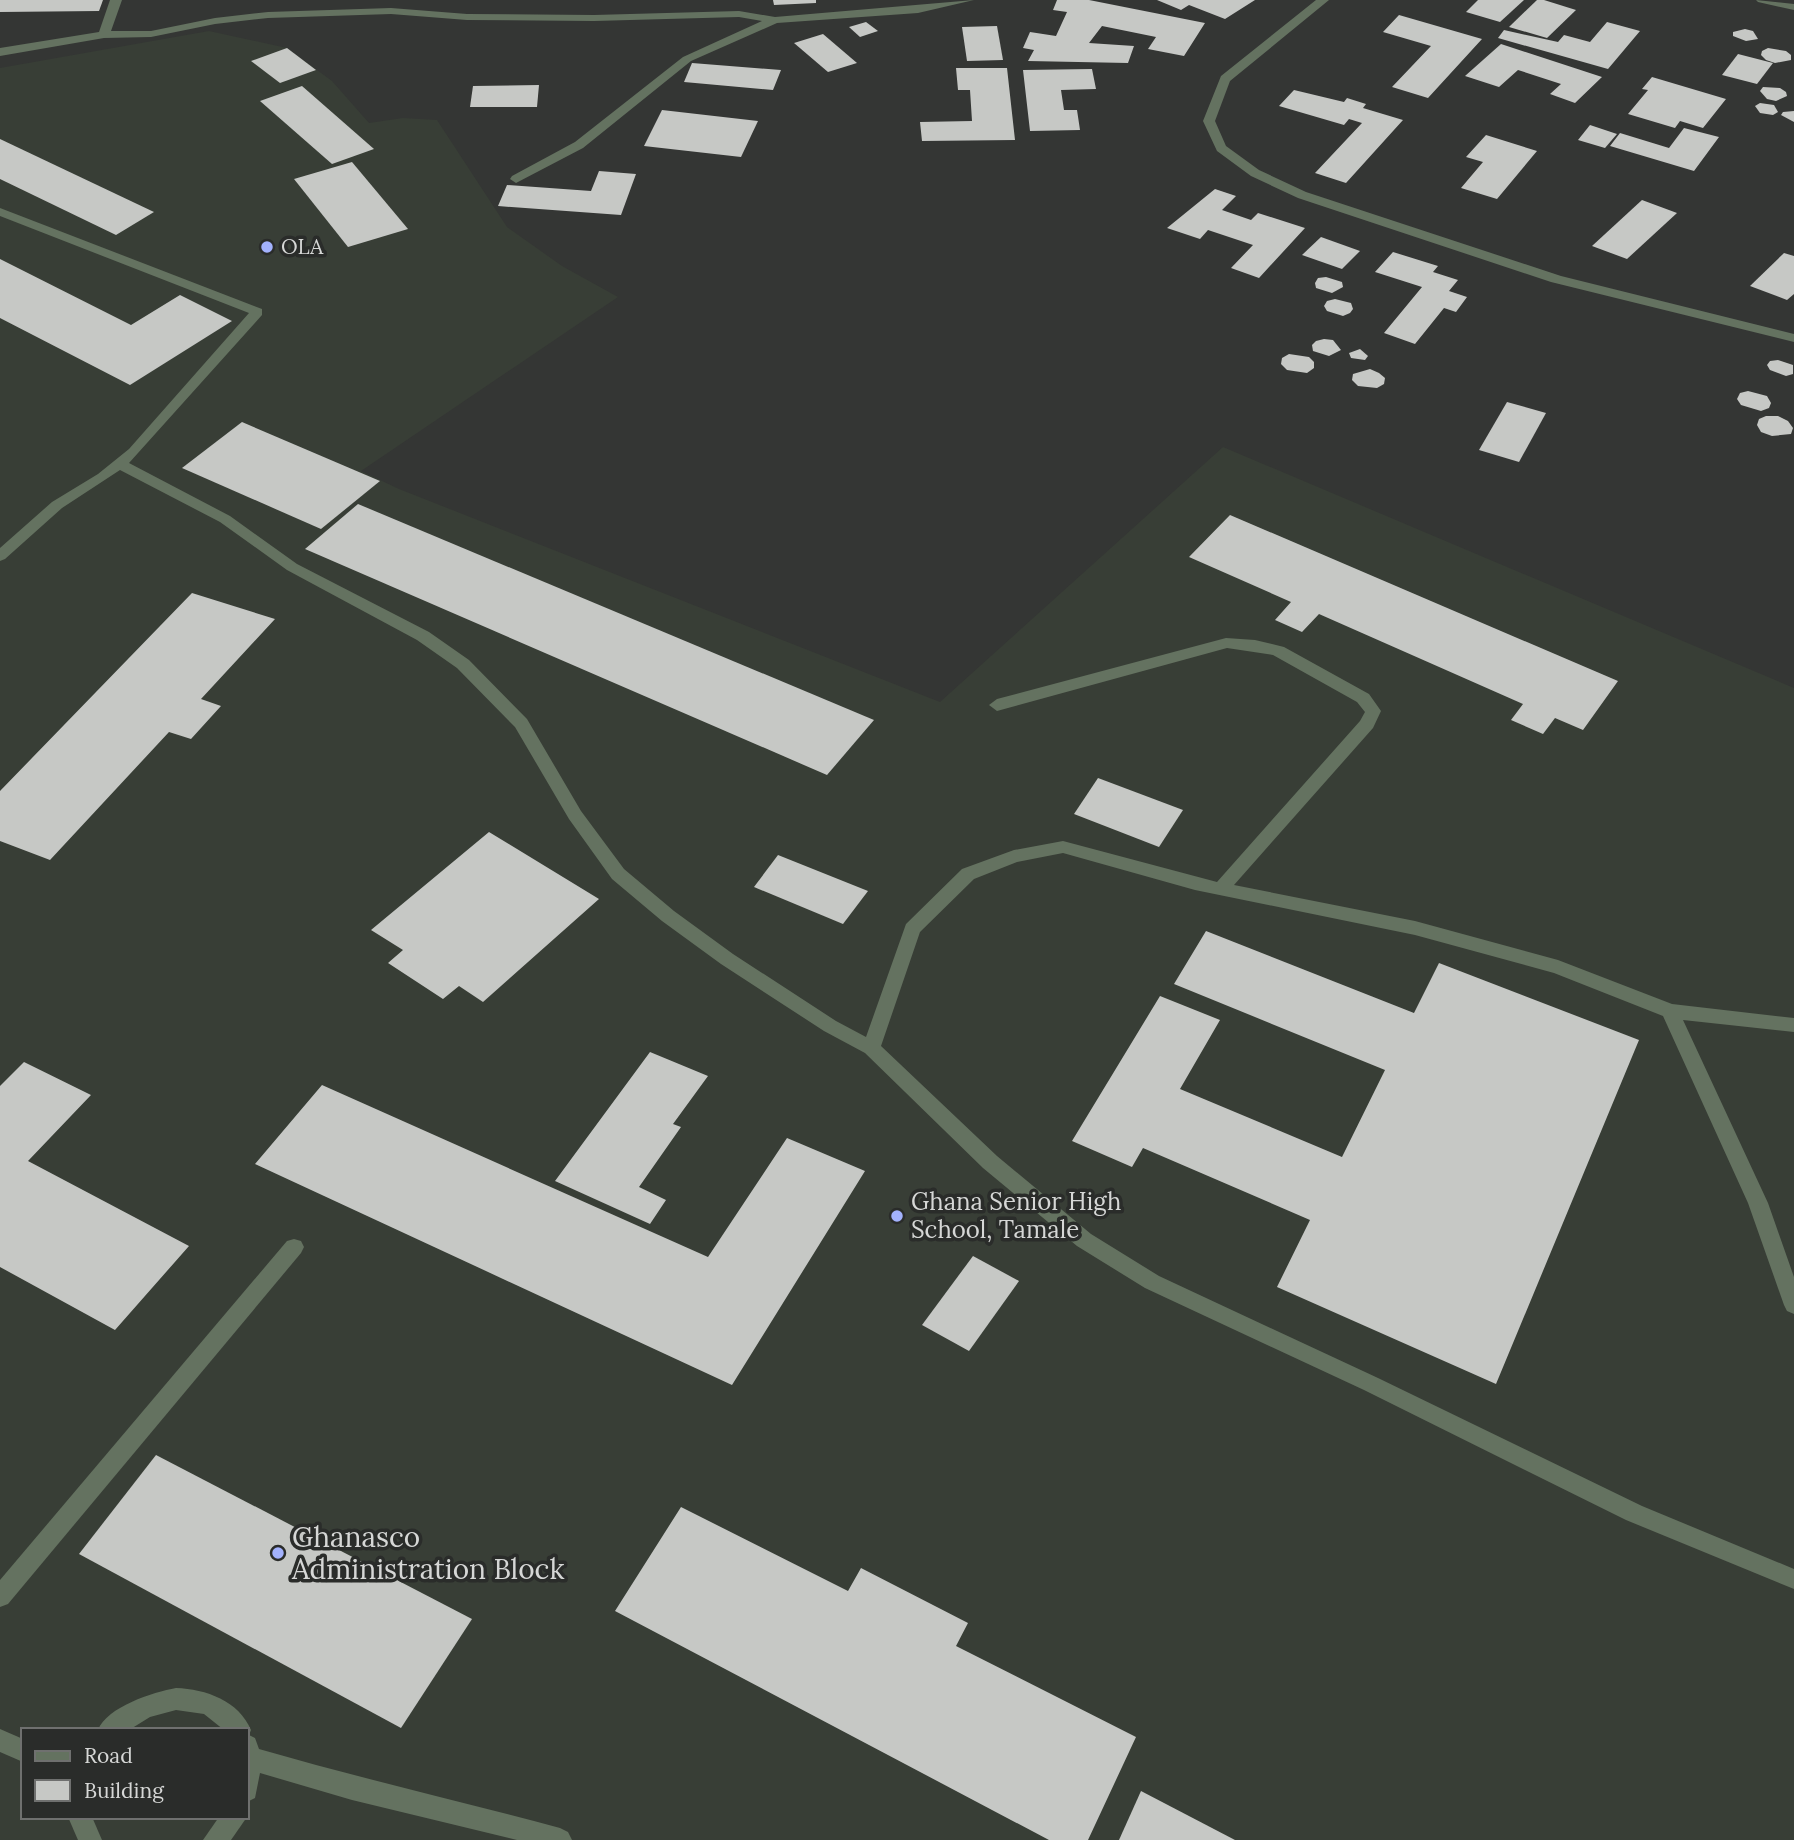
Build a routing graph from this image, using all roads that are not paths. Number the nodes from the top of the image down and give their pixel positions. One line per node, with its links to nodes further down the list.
1 (116, 0): 7 (street)
2 (968, 0): 6 (street)
3 (1323, 0): 11 (street)
4 (1762, 0): 5 (street)
5 (1794, 7)
6 (775, 20): 7 (street); 9 (street)
7 (104, 35): 8 (street)
8 (0, 52)
9 (516, 179)
10 (0, 212): 12 (street)
11 (1794, 338)
12 (119, 464): 13 (street); 18 (street)
13 (0, 556)
14 (997, 705): 15 (street)
15 (1221, 890): 16 (street); 18 (street)
16 (1670, 1011): 17 (street); 20 (street)
17 (1794, 1025)
18 (871, 1048): 21 (street)
19 (294, 1247): 22 (street)
20 (1794, 1305)
21 (1794, 1580)
22 (0, 1597)
23 (112, 1728): 24 (street)
24 (238, 1728)
25 (0, 1740): 26 (street)
26 (21, 1750)
27 (248, 1752): 32 (street)
28 (81, 1819): 30 (street)
29 (233, 1819): 31 (street)
30 (90, 1840)
31 (215, 1840)
32 (560, 1840)

